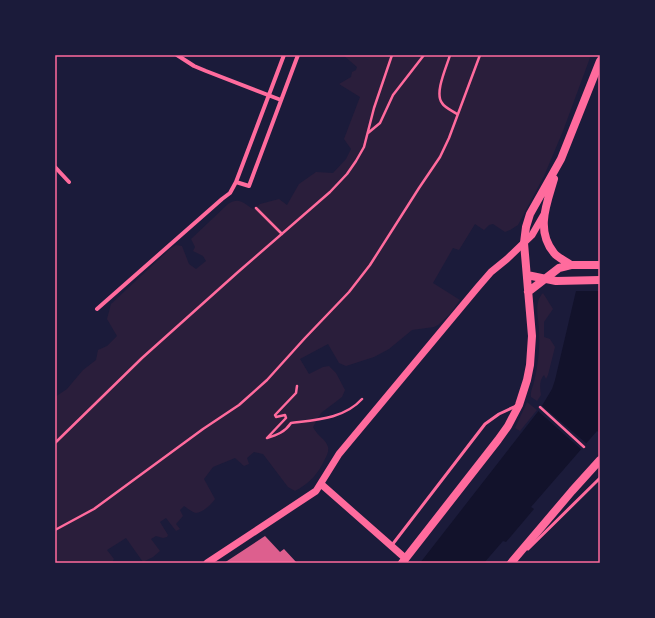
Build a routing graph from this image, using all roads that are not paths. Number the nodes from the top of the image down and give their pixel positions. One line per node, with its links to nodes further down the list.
1 (177, 55): 5 (street)
2 (284, 55): 5 (street)
3 (298, 55): 6 (street)
4 (600, 61): 8 (main road)
5 (268, 96): 6 (street); 10 (street)
6 (281, 100): 10 (street)
7 (55, 167): 9 (street)
8 (557, 168): 11 (main road); 12 (main road)
9 (69, 182)
10 (236, 182): 19 (street)
11 (543, 216): 12 (street); 13 (main road)
12 (524, 243): 15 (main road); 23 (street)
13 (572, 265): 14 (main road); 16 (main road)
14 (600, 265)
15 (527, 275): 16 (main road); 18 (main road)
16 (547, 278): 17 (main road); 18 (main road)
17 (600, 280)
18 (528, 292): 20 (main road)
19 (97, 309)
20 (519, 405): 24 (lane); 25 (main road)
21 (600, 460): 27 (main road)
22 (600, 478): 27 (lane)
23 (321, 484): 24 (street); 26 (street)
24 (392, 546): 25 (street)
25 (406, 561)
26 (207, 563)
27 (512, 563)

